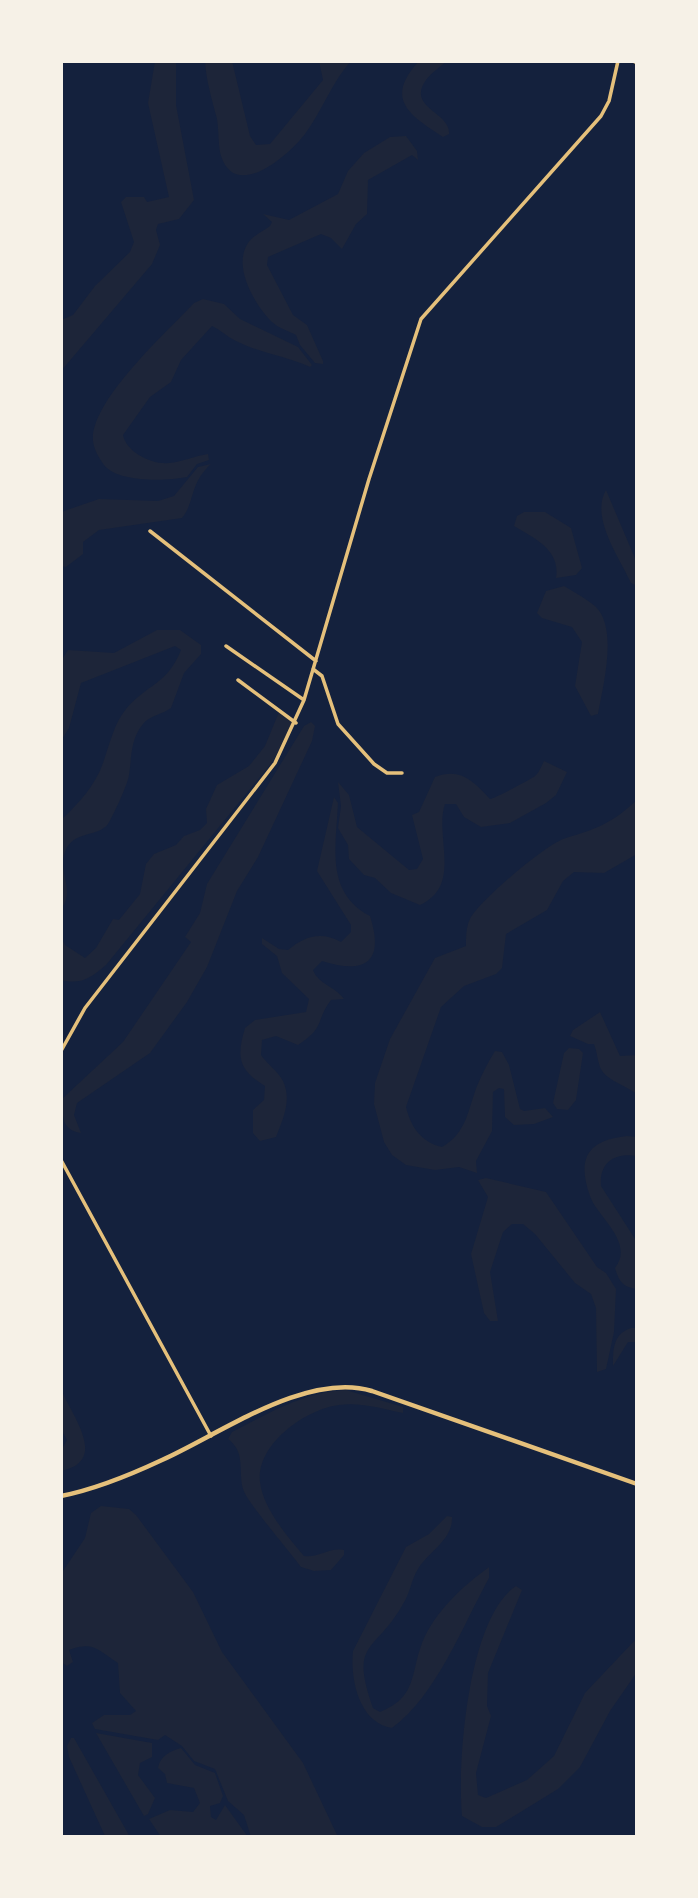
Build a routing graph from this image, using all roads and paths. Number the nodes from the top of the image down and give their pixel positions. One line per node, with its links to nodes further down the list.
1 (618, 61): 4 (street)
2 (150, 531): 4 (street)
3 (226, 646): 7 (street)
4 (316, 662): 5 (street)
5 (313, 669): 7 (street); 9 (street)
6 (238, 680): 8 (street)
7 (304, 700): 8 (street)
8 (296, 723): 10 (street)
9 (402, 773)
10 (61, 1051)
11 (61, 1160): 12 (street)
12 (211, 1436): 13 (street); 14 (street)
13 (637, 1484)
14 (61, 1496)

